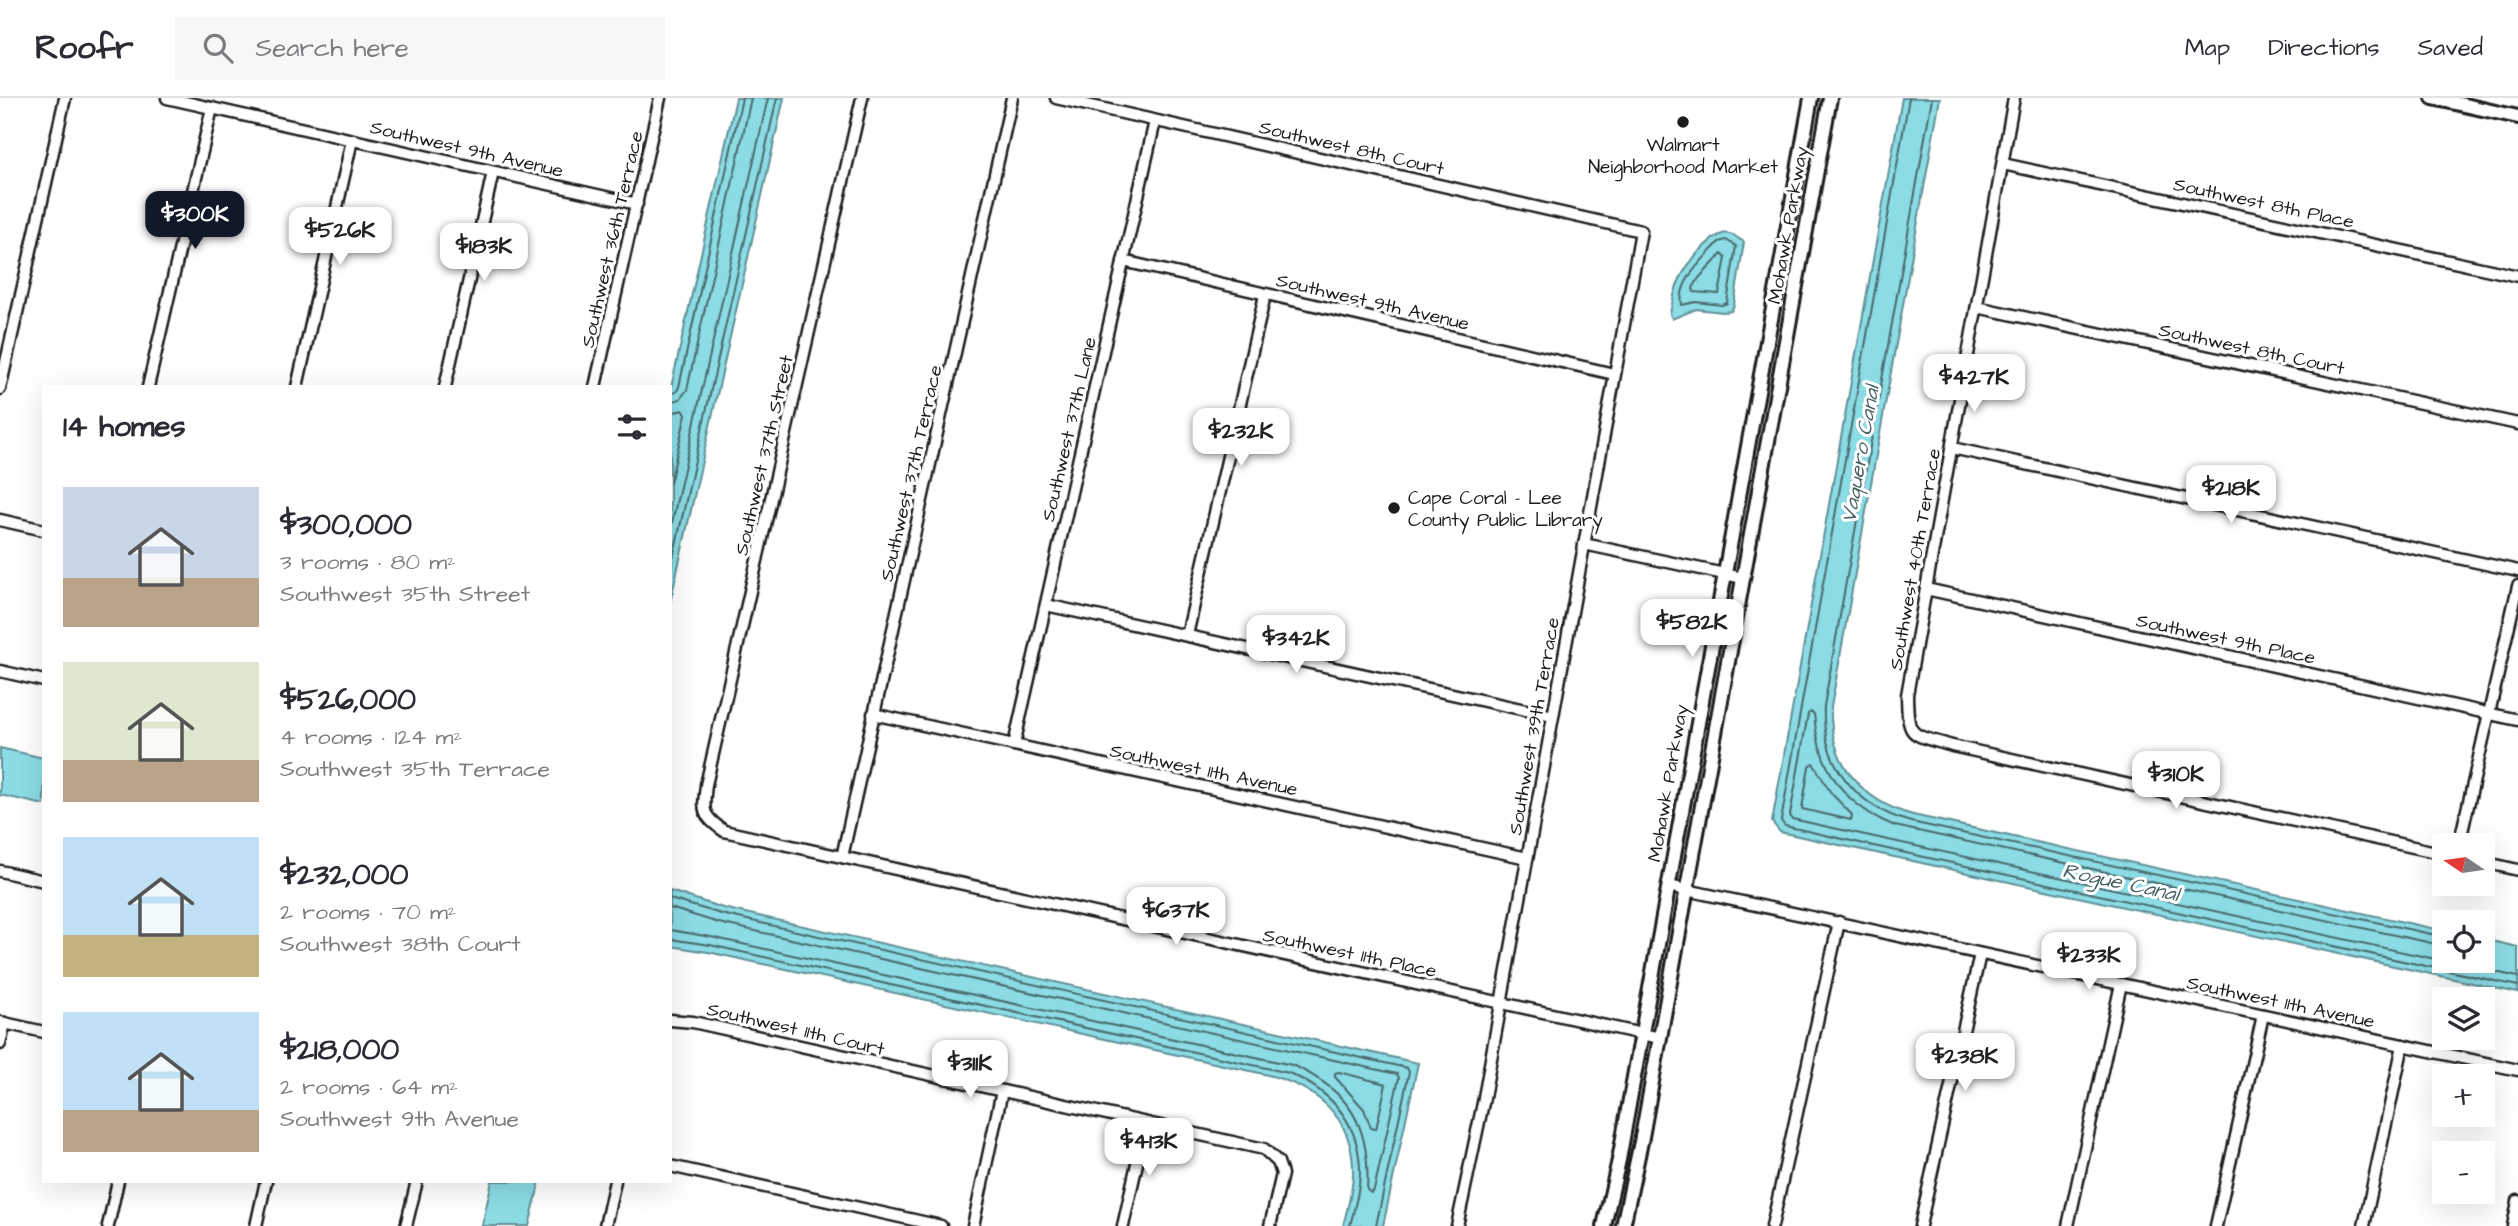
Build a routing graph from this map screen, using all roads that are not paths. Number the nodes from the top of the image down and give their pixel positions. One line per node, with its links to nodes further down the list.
1 (65, 98): 28 (street)
2 (167, 98): 11 (street, Southwest 9th Avenue)
3 (660, 98): 17 (street, Southwest 36th Terrace)
4 (862, 98): 48 (street, Southwest 37th Street)
5 (1012, 98): 44 (street, Southwest 37th Terrace)
6 (1056, 98): 13 (street, Southwest 8th Court)
7 (1811, 98): 35 (street, Mohawk Parkway)
8 (1829, 98): 36 (street, Mohawk Parkway)
9 (2014, 98): 15 (street, Southwest 40th Terrace)
10 (2433, 98): 12 (street)
11 (212, 108): 14 (street, Southwest 9th Avenue); 24 (street)
12 (2518, 117)
13 (1155, 121): 18 (street, Southwest 8th Court); 19 (street, Southwest 37th Lane)
14 (352, 140): 16 (street, Southwest 9th Avenue); 25 (street)
15 (2003, 164): 20 (street, Southwest 8th Place); 22 (street, Southwest 40th Terrace)
16 (493, 172): 17 (street, Southwest 9th Avenue); 26 (street)
17 (637, 204): 27 (street, Southwest 36th Terrace)
18 (1641, 231): 23 (street, Southwest 39th Terrace)
19 (1124, 261): 21 (street, Southwest 9th Avenue); 39 (street, Southwest 37th Lane)
20 (2518, 276)
21 (1265, 295): 23 (street, Southwest 9th Avenue); 40 (street)
22 (1977, 307): 29 (street, Southwest 8th Court); 30 (street, Southwest 40th Terrace)
23 (1614, 374): 33 (street, Southwest 39th Terrace)
24 (148, 385)
25 (297, 385)
26 (445, 385)
27 (595, 385)
28 (0, 389)
29 (2518, 424)
30 (1952, 448): 34 (street); 38 (street, Southwest 40th Terrace)
31 (0, 520): 32 (street)
32 (42, 530)
33 (1584, 544): 35 (street); 45 (street, Southwest 39th Terrace)
34 (2518, 571)
35 (1724, 574): 36 (street); 57 (street, Mohawk Parkway)
36 (1742, 578): 58 (street, Mohawk Parkway)
37 (2518, 586): 43 (street)
38 (1926, 589): 43 (street, Southwest 9th Place); 50 (street, Southwest 40th Terrace)
39 (1046, 605): 40 (street); 47 (street, Southwest 37th Lane)
40 (1188, 635): 45 (street)
41 (0, 671): 42 (street)
42 (42, 681)
43 (2489, 713): 46 (street, Southwest 9th Place); 49 (street)
44 (873, 714): 47 (street, Southwest 11th Avenue); 51 (street, Southwest 37th Terrace)
45 (1553, 716): 52 (street, Southwest 39th Terrace)
46 (2518, 720)
47 (1014, 745): 52 (street, Southwest 11th Avenue)
48 (708, 820): 51 (street, Southwest 11th Place)
49 (2462, 833)
50 (2432, 851)
51 (842, 857): 62 (street, Southwest 11th Place)
52 (1527, 858): 62 (street, Southwest 39th Terrace)
53 (2496, 865): 54 (street)
54 (2518, 870)
55 (0, 871): 56 (street)
56 (42, 881)
57 (1668, 886): 58 (street, Southwest 11th Avenue); 67 (street, Mohawk Parkway)
58 (1687, 890): 59 (street, Southwest 11th Avenue); 68 (street, Mohawk Parkway)
59 (1839, 922): 60 (street, Southwest 11th Avenue); 91 (street)
60 (1980, 954): 61 (street, Southwest 11th Avenue); 92 (street)
61 (2121, 984): 63 (street, Southwest 11th Avenue); 93 (street)
62 (1501, 1002): 67 (street, Southwest 11th Place); 88 (street, Southwest 39th Terrace)
63 (2263, 1014): 70 (street, Southwest 11th Avenue); 94 (street)
64 (672, 1020): 72 (street, Southwest 11th Court)
65 (2, 1022): 66 (street); 69 (street)
66 (42, 1032)
67 (1642, 1034): 68 (street, Southwest 11th Place); 89 (street, Mohawk Parkway)
68 (1660, 1038): 90 (street, Mohawk Parkway)
69 (0, 1044)
70 (2403, 1045): 71 (street, Southwest 11th Avenue); 95 (street)
71 (2518, 1070)
72 (1002, 1091): 73 (street, Southwest 11th Court); 85 (street)
73 (1146, 1123): 86 (street); 87 (street, Southwest 11th Court)
74 (672, 1166): 84 (street)
75 (118, 1183): 80 (street)
76 (266, 1183): 81 (street)
77 (416, 1183): 82 (street)
78 (615, 1183): 83 (street)
79 (2518, 1201): 96 (street)
80 (107, 1226)
81 (256, 1226)
82 (406, 1226)
83 (605, 1226)
84 (941, 1226)
85 (972, 1226)
86 (1123, 1226)
87 (1270, 1226)
88 (1457, 1226)
89 (1604, 1226)
90 (1623, 1226)
91 (1772, 1226)
92 (1920, 1226)
93 (2068, 1226)
94 (2216, 1226)
95 (2364, 1226)
96 (2513, 1226)

